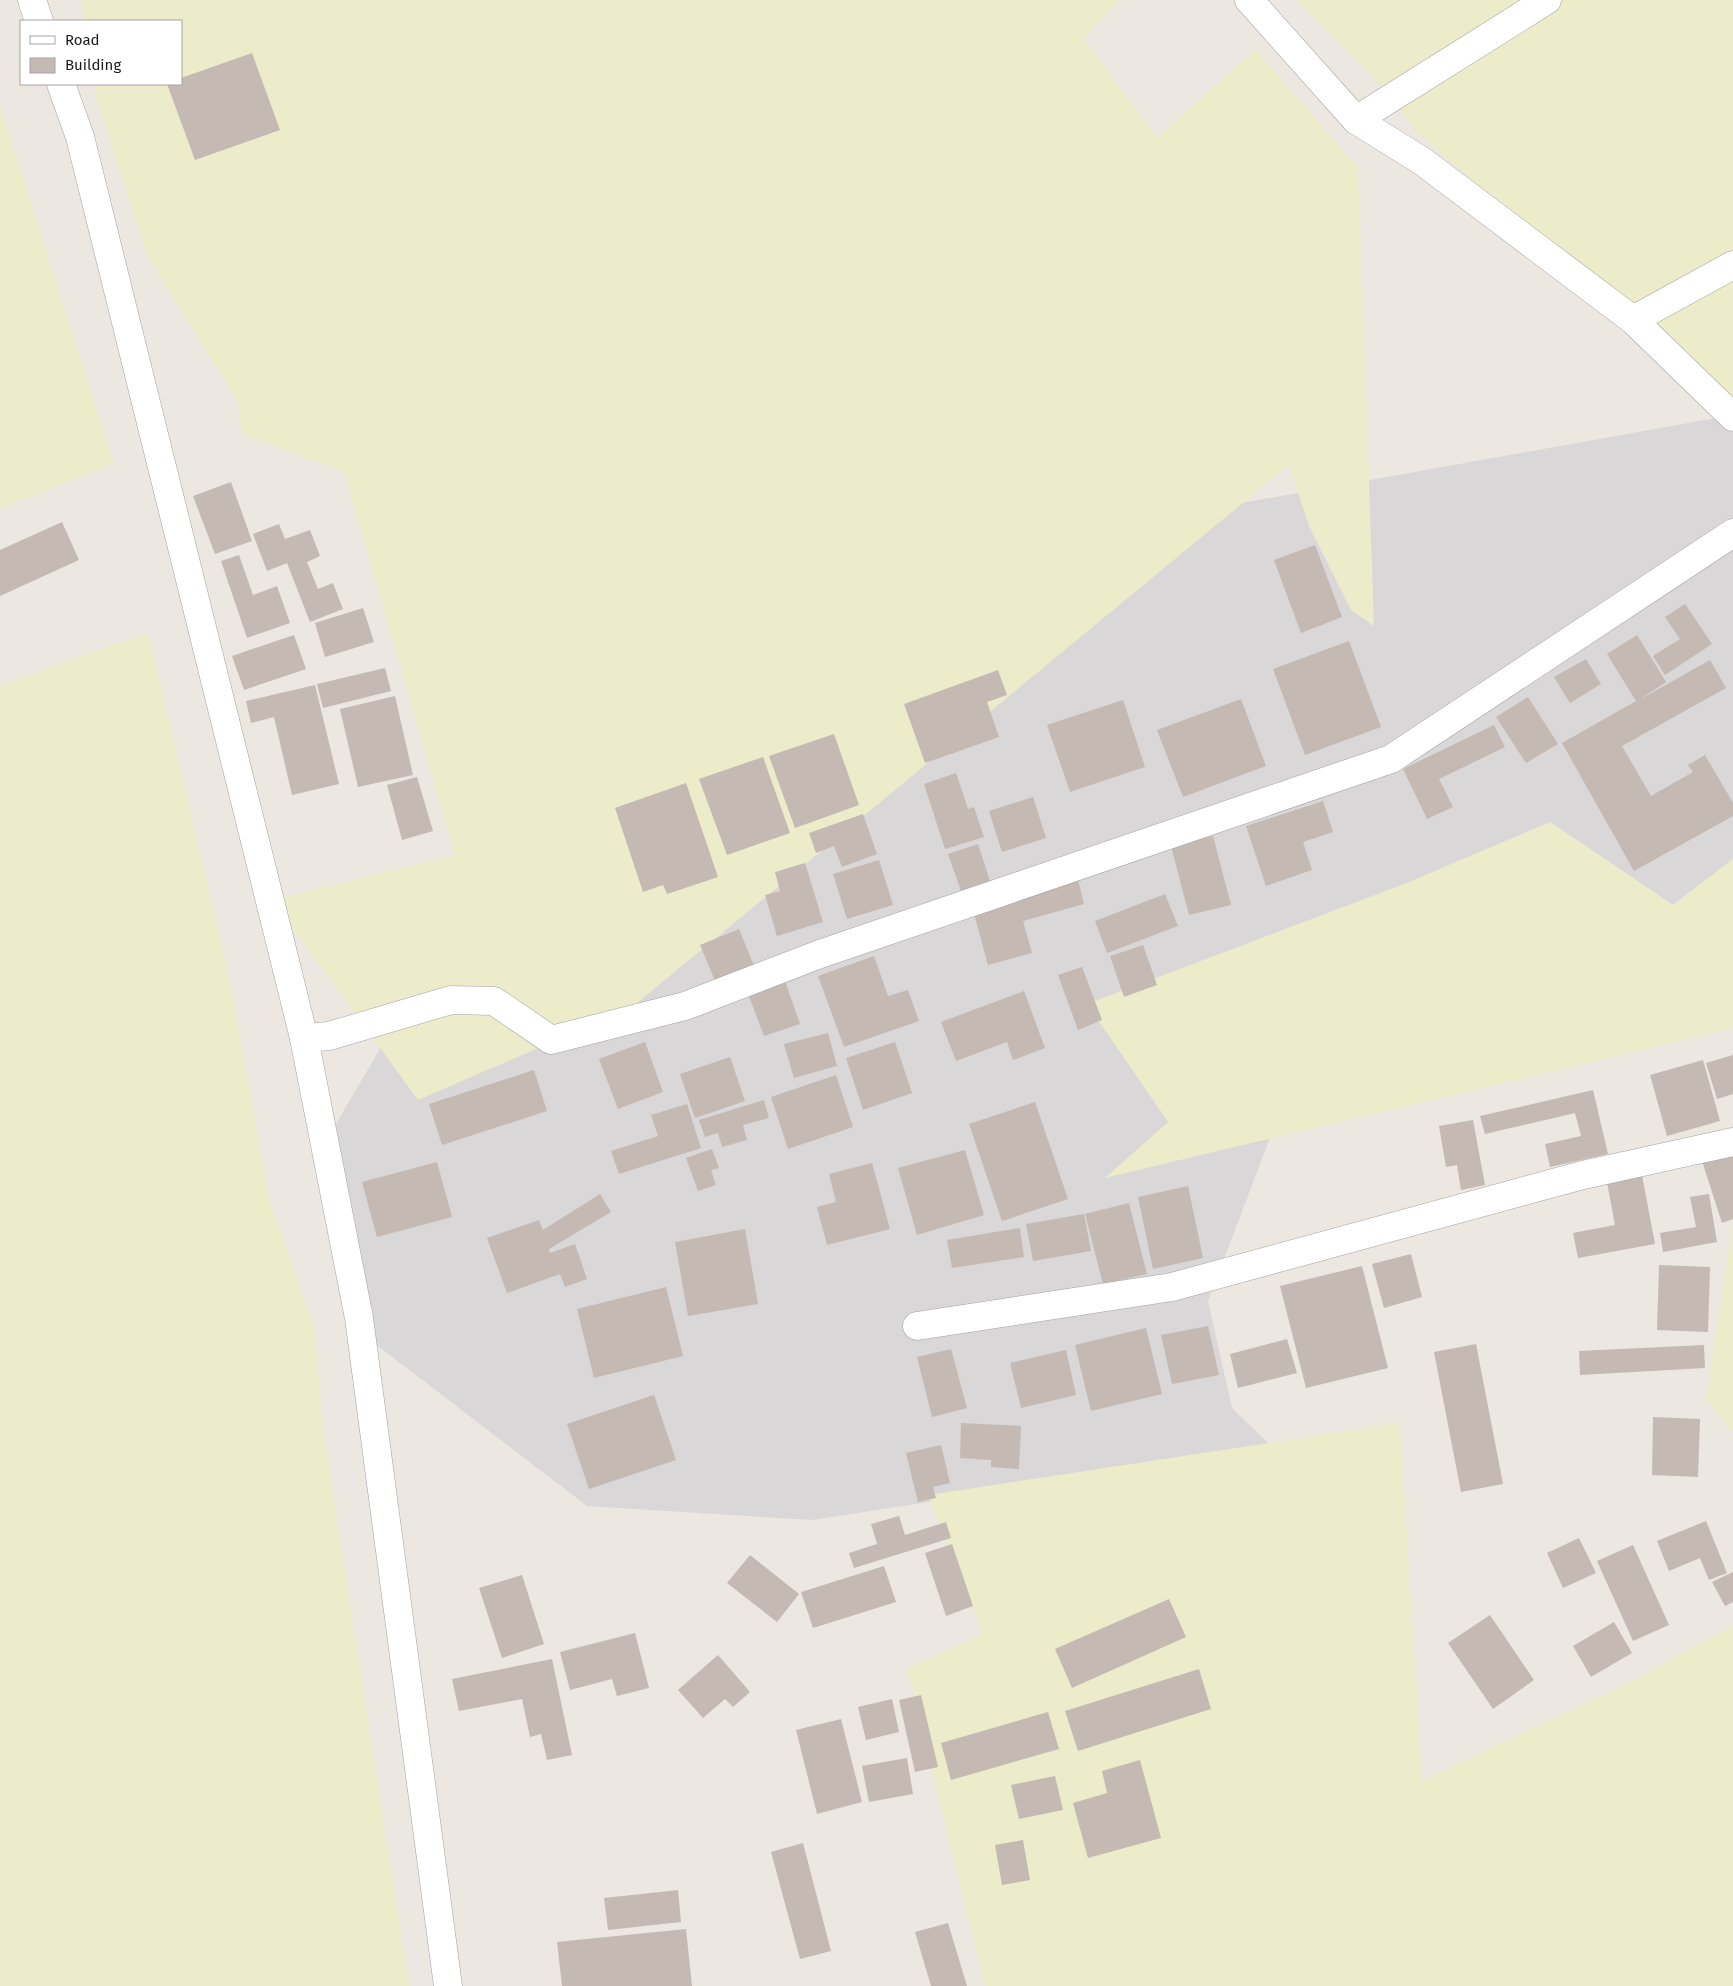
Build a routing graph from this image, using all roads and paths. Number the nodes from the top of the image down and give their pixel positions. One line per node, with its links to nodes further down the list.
1 (32, 0): 4 (street)
2 (1249, 0): 6 (street)
3 (1547, 0): 6 (street)
4 (39, 20)
5 (61, 85): 11 (street)
6 (1356, 120): 8 (street)
7 (1733, 265): 8 (street)
8 (1633, 320): 9 (street)
9 (1733, 417)
10 (1733, 533): 11 (street)
11 (304, 1038): 14 (street)
12 (1733, 1142): 13 (street)
13 (917, 1326)
14 (448, 1986)

